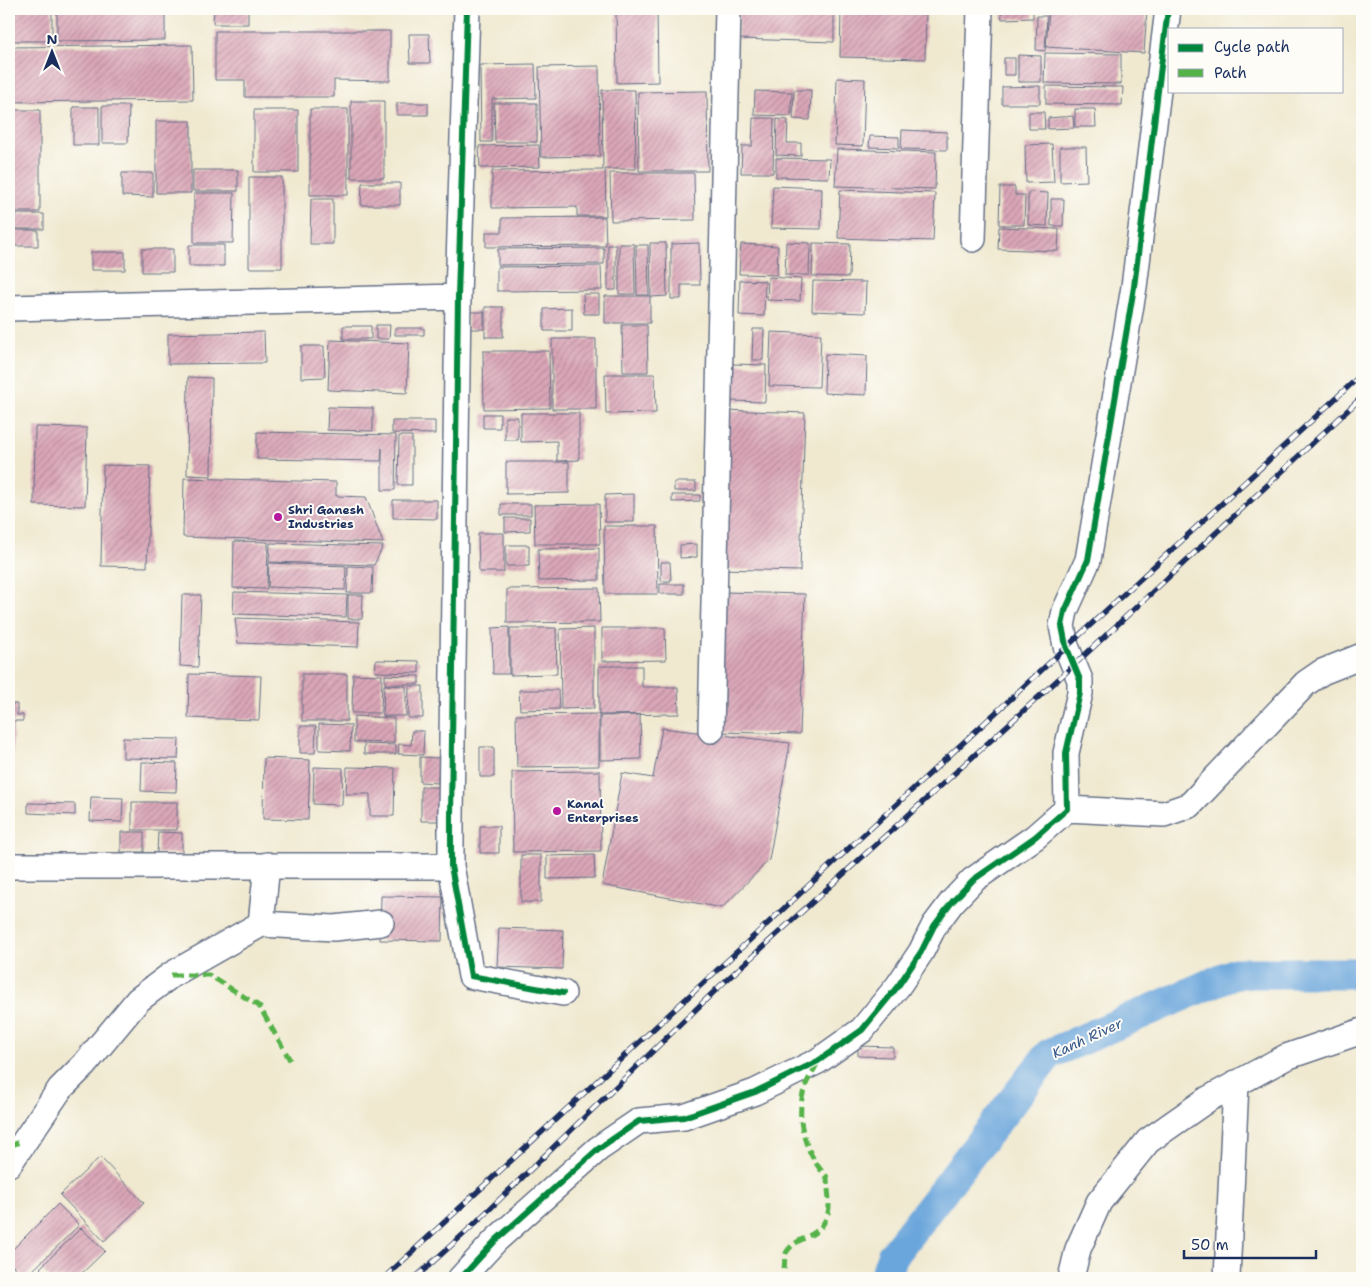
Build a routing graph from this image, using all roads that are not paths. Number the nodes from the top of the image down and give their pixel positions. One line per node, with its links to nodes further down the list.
1 (460, 9): 6 (street)
2 (728, 9): 9 (street)
3 (980, 9): 5 (street)
4 (1168, 9): 10 (street)
5 (973, 239)
6 (458, 297): 7 (street); 13 (street)
7 (9, 308)
8 (1362, 656): 10 (street)
9 (711, 730)
10 (1067, 809): 20 (street)
11 (9, 866): 12 (street)
12 (267, 866): 13 (street); 15 (street)
13 (451, 866): 16 (street)
14 (381, 923): 15 (street)
15 (261, 924): 19 (street)
16 (563, 994)
17 (1362, 1031): 18 (street)
18 (1236, 1084): 21 (street); 22 (street)
19 (9, 1164)
20 (461, 1278)
21 (1071, 1278)
22 (1227, 1278)

